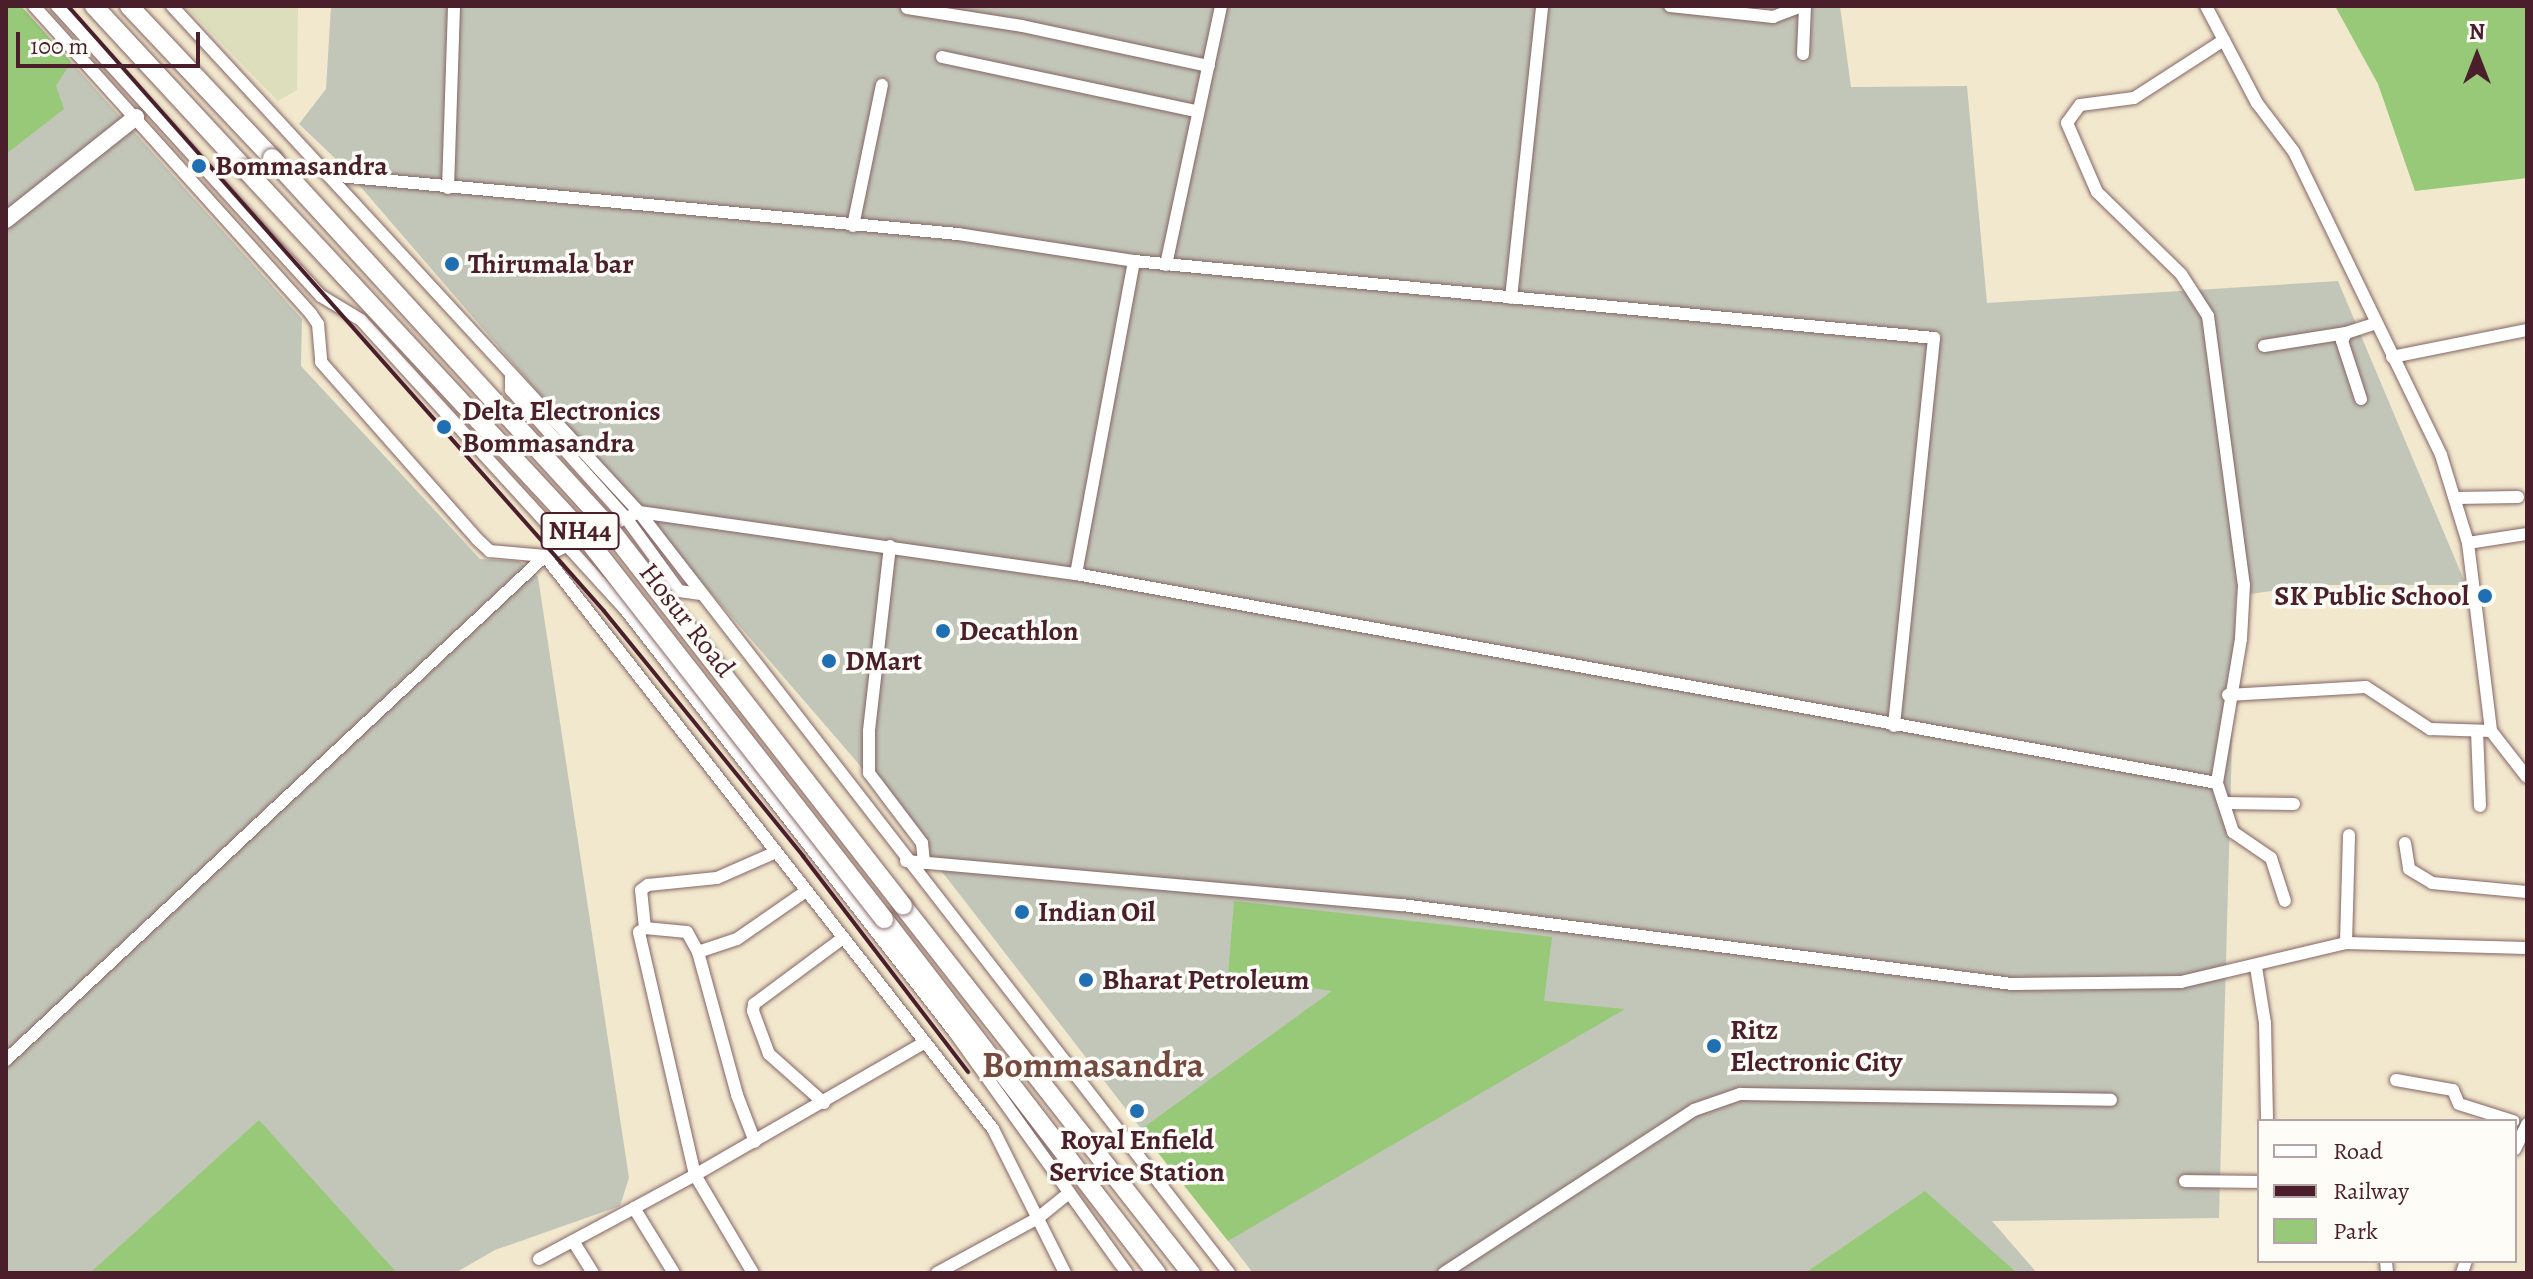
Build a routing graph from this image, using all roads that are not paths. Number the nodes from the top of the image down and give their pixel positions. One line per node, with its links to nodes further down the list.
1 (34, 6): 19 (street)
2 (57, 6): 20 (street)
3 (94, 6): 98 (highway, Hosur Road / NH44, bridge)
4 (129, 6): 99 (highway, Hosur Road / NH44, bridge)
5 (172, 6): 22 (street)
6 (454, 6): 23 (street)
7 (1221, 6): 16 (street)
8 (1542, 6): 28 (street)
9 (1670, 6): 10 (street)
10 (1804, 6): 14 (street)
11 (2206, 6): 13 (street)
12 (907, 8): 16 (street)
13 (2224, 40): 29 (street); 49 (street)
14 (1803, 54)
15 (942, 57): 18 (street)
16 (1209, 66): 18 (street)
17 (882, 85): 25 (street)
18 (1197, 111): 27 (street)
19 (136, 117): 21 (street); 24 (main road)
20 (186, 144): 21 (street); 41 (street)
21 (170, 155): 44 (street)
22 (328, 175): 23 (street); 34 (street)
23 (448, 188): 25 (street)
24 (6, 220)
25 (853, 226): 26 (street)
26 (1134, 261): 27 (street); 45 (street)
27 (1166, 265): 28 (street)
28 (1511, 298): 50 (street)
29 (2376, 323): 31 (street); 33 (street)
30 (2527, 330): 33 (street)
31 (2346, 333): 32 (street); 35 (street)
32 (2264, 346)
33 (2392, 357): 37 (street)
34 (511, 375): 38 (street); 39 (street)
35 (2361, 399)
36 (2518, 497): 37 (street)
37 (2455, 498): 42 (street)
38 (639, 512): 39 (street); 43 (street); 47 (street)
39 (626, 518): 41 (street); 46 (street)
40 (2527, 534): 42 (street)
41 (566, 543): 44 (street); 48 (street)
42 (2468, 543): 52 (street)
43 (890, 546): 45 (street); 62 (street)
44 (545, 556): 60 (street); 73 (street)
45 (1076, 574): 50 (street)
46 (670, 578): 47 (street); 48 (street)
47 (701, 594): 61 (street)
48 (625, 609): 77 (street)
49 (2228, 695): 51 (street); 54 (street)
50 (1894, 726): 54 (street)
51 (2477, 731): 52 (street); 57 (street)
52 (2491, 731): 53 (street)
53 (2527, 777)
54 (2217, 783): 55 (street)
55 (2224, 803): 56 (street); 65 (street)
56 (2294, 804)
57 (2480, 806)
58 (2349, 835): 68 (street)
59 (2405, 843): 64 (street)
60 (776, 852): 63 (street); 66 (street)
61 (906, 861): 62 (street); 100 (street)
62 (924, 863): 71 (street)
63 (806, 891): 67 (street); 70 (street)
64 (2527, 892)
65 (2285, 901)
66 (645, 928): 70 (street); 84 (street)
67 (843, 938): 72 (street); 76 (street)
68 (2346, 943): 69 (street); 71 (street)
69 (2527, 948)
70 (698, 952): 82 (street)
71 (2256, 967): 78 (street)
72 (924, 1043): 76 (street); 81 (street)
73 (6, 1060)
74 (2396, 1080): 79 (street)
75 (2111, 1100): 101 (street)
76 (824, 1103): 82 (street)
77 (1014, 1115): 81 (street); 87 (street)
78 (2267, 1119)
79 (2508, 1119)
80 (2527, 1125): 83 (street)
81 (993, 1129): 89 (street)
82 (755, 1142): 84 (street)
83 (2517, 1145)
84 (695, 1175): 88 (street); 94 (street)
85 (2185, 1181): 86 (street)
86 (2257, 1182)
87 (1069, 1193): 89 (street); 97 (street)
88 (634, 1208): 90 (street); 93 (street)
89 (1038, 1218): 95 (street); 96 (street)
90 (573, 1241): 91 (street); 92 (street)
91 (539, 1259)
92 (593, 1273)
93 (674, 1273)
94 (753, 1273)
95 (937, 1273)
96 (1065, 1273)
97 (1127, 1273)
98 (1157, 1273)
99 (1191, 1273)
100 (1229, 1273)
101 (1444, 1273)

